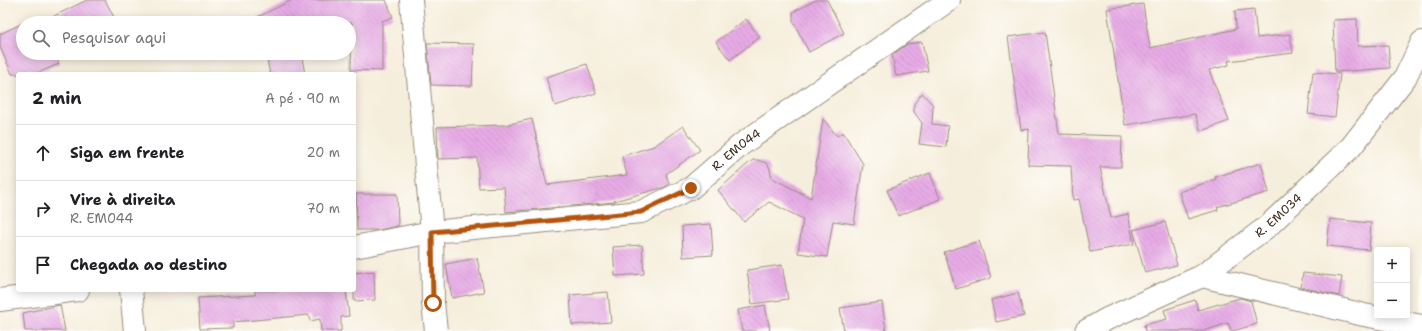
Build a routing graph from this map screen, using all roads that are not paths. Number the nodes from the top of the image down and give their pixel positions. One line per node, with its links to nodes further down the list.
1 (411, 0): 4 (street)
2 (949, 0): 4 (street, R. EM044)
3 (1422, 42): 6 (street, R. EM034)
4 (432, 232): 5 (street, R. EM044); 12 (street)
5 (356, 247)
6 (1202, 276): 10 (street); 13 (street, R. EM034)
7 (62, 292): 9 (street)
8 (131, 292): 11 (street)
9 (0, 300)
10 (1422, 326)
11 (135, 331)
12 (436, 331)
13 (1086, 331)

